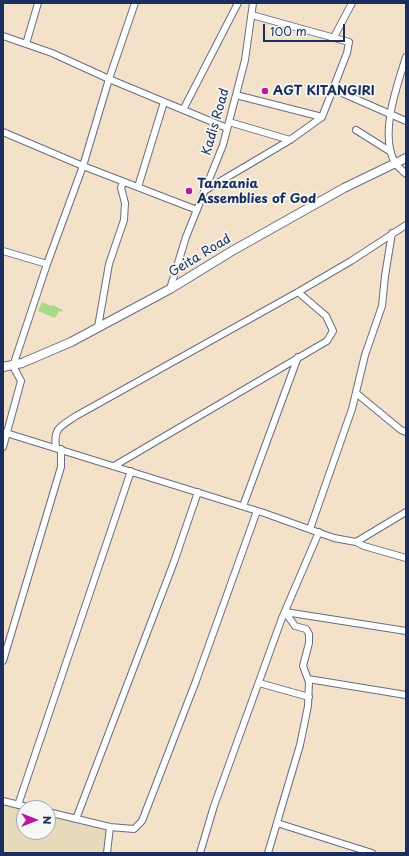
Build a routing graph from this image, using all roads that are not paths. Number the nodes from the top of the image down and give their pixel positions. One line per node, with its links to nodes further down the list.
1 (38, 3): 9 (street)
2 (135, 3): 11 (street)
3 (238, 3): 15 (street)
4 (253, 3): 6 (street, Kadis Road)
5 (352, 3): 8 (street)
6 (252, 15): 8 (street); 13 (street, Kadis Road)
7 (3, 36): 9 (street)
8 (334, 37): 12 (street)
9 (26, 44): 11 (street)
10 (406, 57): 16 (street)
11 (109, 79): 14 (street); 26 (street)
12 (333, 89): 16 (street); 17 (street)
13 (236, 95): 17 (street); 19 (street, Kadis Road)
14 (164, 102): 15 (street); 29 (street)
15 (183, 110): 19 (street)
16 (389, 113): 18 (street); 23 (street)
17 (322, 117): 22 (street)
18 (406, 121)
19 (228, 125): 22 (street); 30 (street, Kadis Road)
20 (356, 130): 23 (street)
21 (3, 132): 26 (street)
22 (290, 140): 30 (street)
23 (390, 152): 25 (street)
24 (406, 158): 25 (main road, Geita Road)
25 (396, 164): 27 (street); 36 (main road, Geita Road)
26 (82, 166): 28 (street); 35 (street)
27 (406, 174)
28 (123, 182): 29 (street); 38 (street)
29 (138, 187): 31 (street)
30 (204, 191): 31 (street, Kadis Road)
31 (197, 210): 36 (street, Kadis Road)
32 (406, 225): 33 (street)
33 (392, 233): 37 (street); 42 (street)
34 (3, 251): 35 (street)
35 (47, 264): 40 (street)
36 (170, 289): 38 (main road, Geita Road)
37 (298, 292): 39 (street); 46 (street)
38 (98, 328): 40 (main road, Geita Road)
39 (298, 358): 47 (street); 50 (street)
40 (13, 366): 41 (main road, Geita Road); 44 (street)
41 (3, 367)
42 (356, 393): 43 (street); 53 (street)
43 (406, 432)
44 (5, 433): 45 (street); 46 (street)
45 (3, 447)
46 (59, 448): 47 (street); 59 (street)
47 (114, 466): 48 (street)
48 (131, 471): 49 (street); 64 (street)
49 (198, 492): 50 (street); 68 (street)
50 (243, 506): 51 (street)
51 (257, 511): 53 (street); 70 (street)
52 (406, 512): 55 (street)
53 (310, 529): 54 (street)
54 (319, 532): 55 (street); 57 (street)
55 (356, 542): 56 (street)
56 (406, 558)
57 (285, 612): 58 (street); 60 (street); 61 (street)
58 (406, 630)
59 (3, 661)
60 (308, 679): 62 (street); 63 (street)
61 (259, 683): 63 (street); 72 (street)
62 (406, 695)
63 (308, 697): 69 (street)
64 (20, 800)
65 (3, 801): 66 (street)
66 (16, 804)
67 (56, 814): 68 (street)
68 (76, 819): 70 (street)
69 (277, 823): 73 (street); 74 (street)
70 (110, 827): 71 (street)
71 (107, 853)
72 (200, 853)
73 (268, 853)
74 (372, 853)

